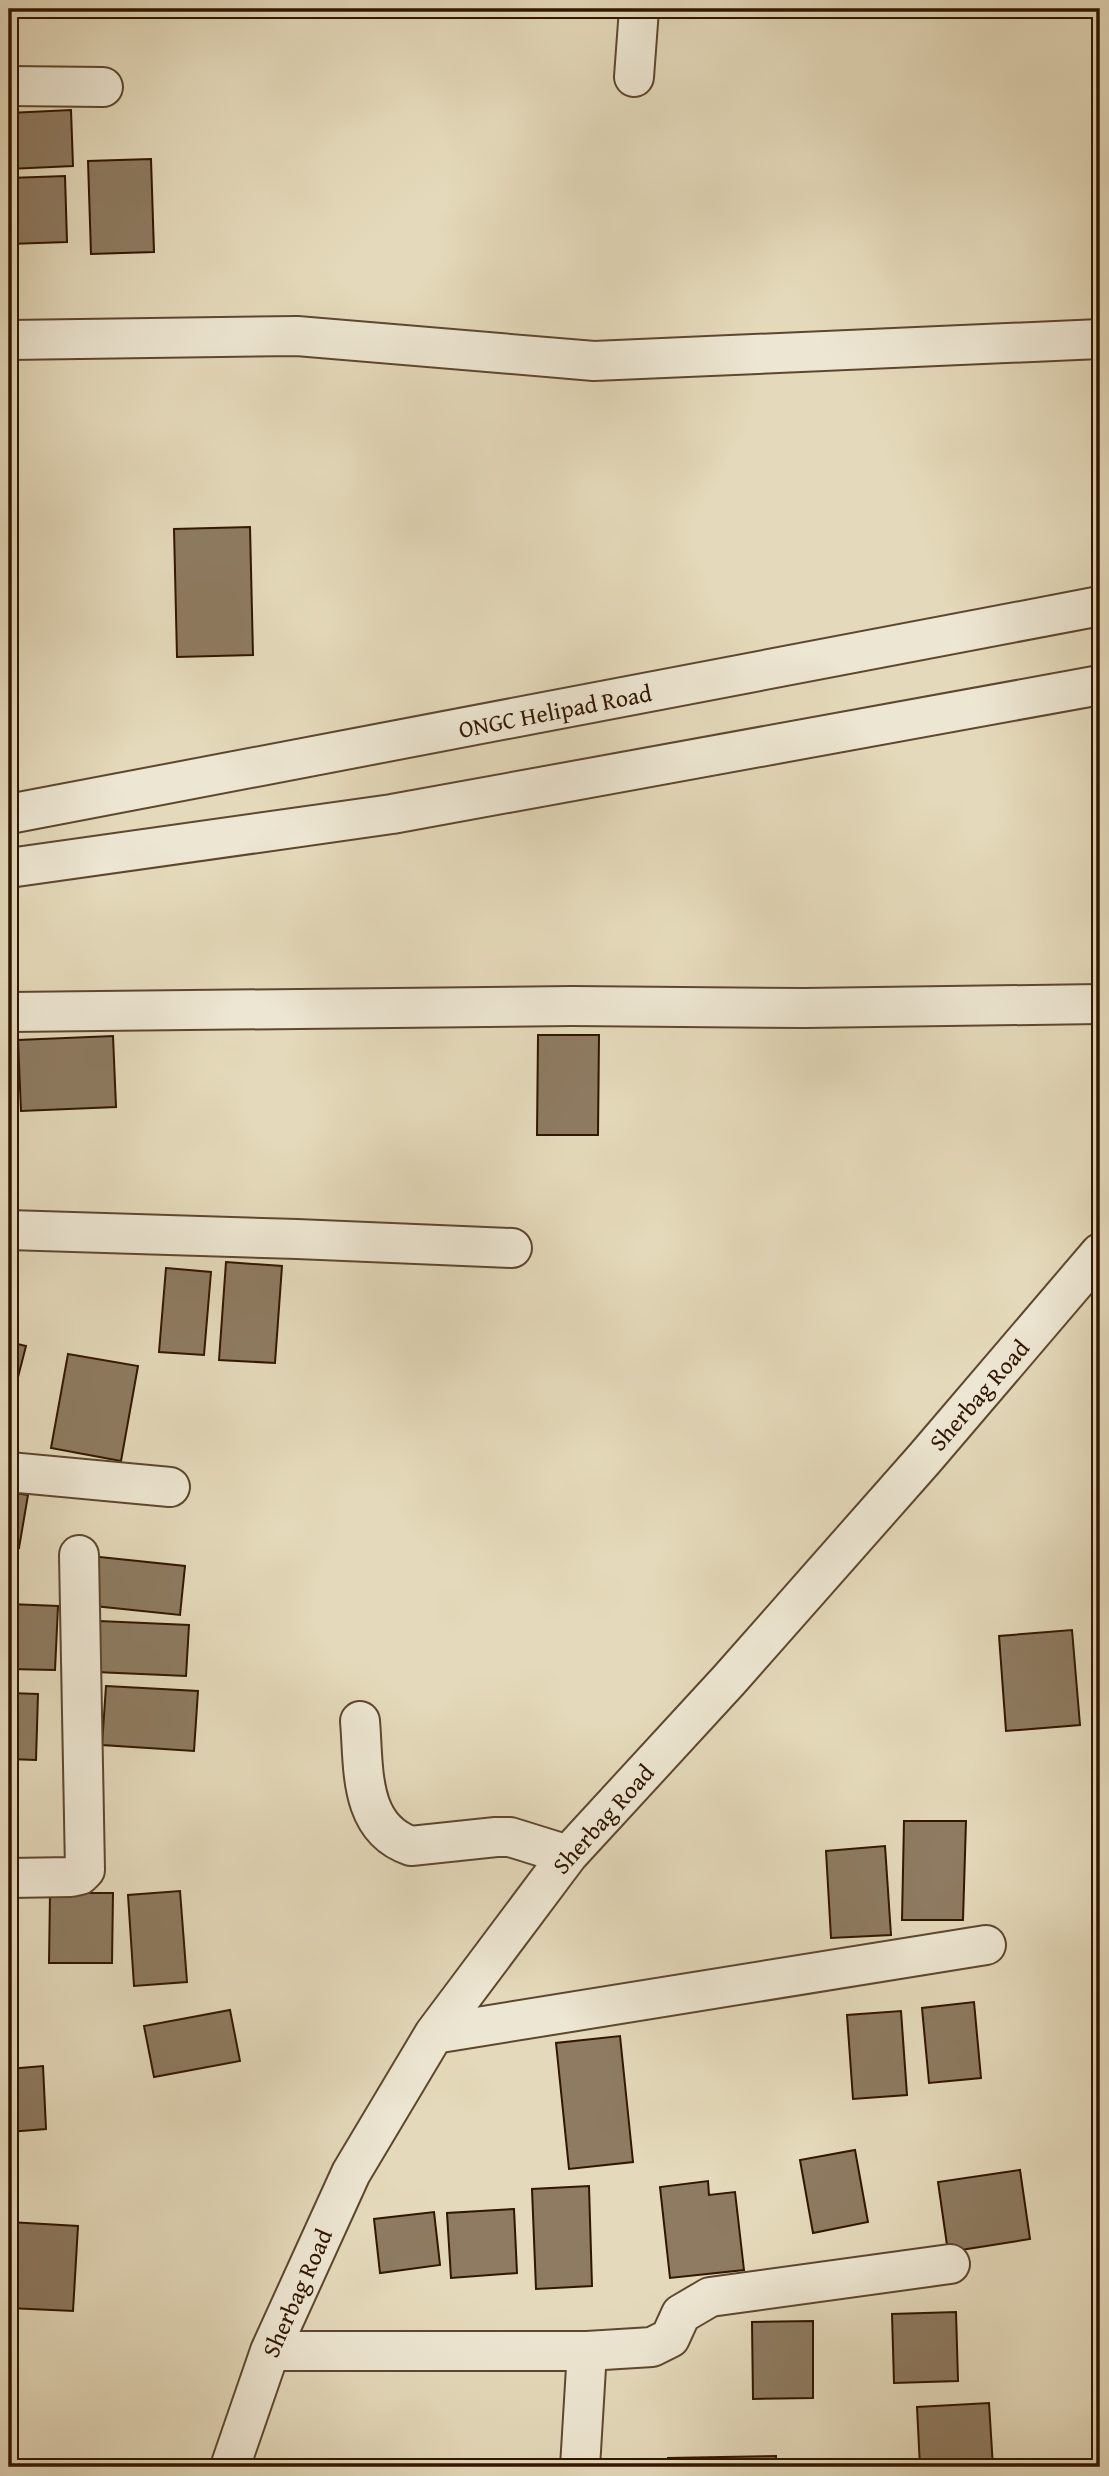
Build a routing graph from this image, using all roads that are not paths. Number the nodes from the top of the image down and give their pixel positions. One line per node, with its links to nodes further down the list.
1 (639, 9): 2 (street)
2 (634, 77)
3 (9, 86): 4 (street)
4 (103, 87)
5 (1100, 339): 6 (street)
6 (9, 340)
7 (1100, 606): 9 (street, ONGC Helipad Road)
8 (1100, 685): 10 (street)
9 (9, 814)
10 (9, 868)
11 (1100, 1004): 12 (street)
12 (9, 1012)
13 (9, 1230): 14 (street)
14 (512, 1248)
15 (1100, 1253): 20 (street, Sherbag Road)
16 (9, 1472): 17 (street)
17 (170, 1487)
18 (79, 1555): 21 (street)
19 (360, 1721): 20 (street)
20 (568, 1854): 23 (street, Sherbag Road)
21 (9, 1878)
22 (986, 1945): 23 (street)
23 (434, 2034): 25 (street, Sherbag Road)
24 (950, 2264): 26 (street)
25 (270, 2351): 26 (street); 27 (street, Sherbag Road)
26 (587, 2351): 28 (street)
27 (230, 2467)
28 (580, 2467)

